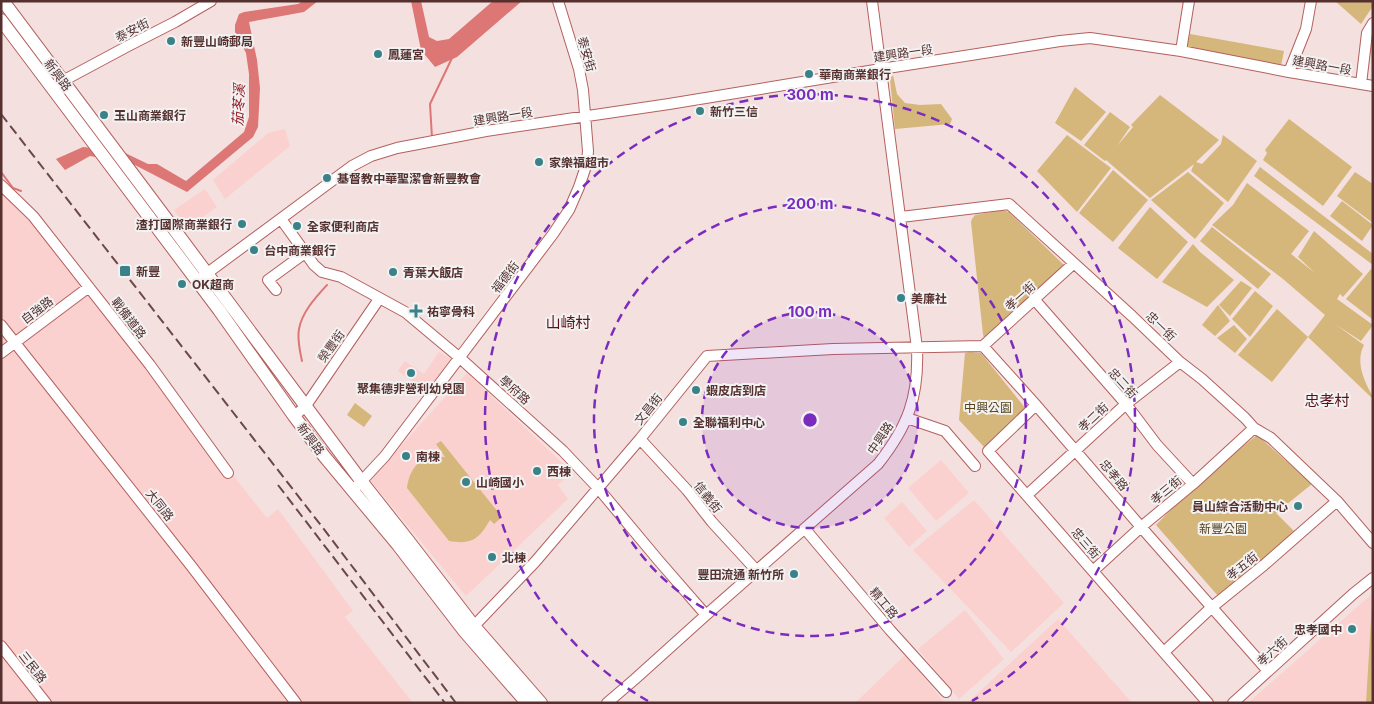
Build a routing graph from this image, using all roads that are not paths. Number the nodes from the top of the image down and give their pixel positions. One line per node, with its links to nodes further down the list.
1 (3, 1): 13 (main road, 新興路)
2 (211, 1): 13 (street, 泰安街)
3 (558, 1): 16 (street, 泰安街)
4 (872, 1): 11 (street, 中興路)
5 (1189, 1): 10 (street)
6 (1311, 1): 12 (street)
7 (1, 20): 13 (main road, 新興路)
8 (1373, 24): 9 (street)
9 (1370, 33): 14 (street)
10 (1180, 51): 11 (street, 建興路一段); 12 (street, 建興路一段)
11 (881, 69): 16 (street, 建興路一段); 18 (street, 中興路)
12 (1289, 72): 14 (street, 建興路一段)
13 (58, 84): 22 (main road, 新興路); 22 (main road, 新興路)
14 (1361, 84): 15 (street, 建興路一段)
15 (1373, 86)
16 (585, 116): 19 (street, 建興路一段); 32 (street, 福德街)
17 (1, 185): 23 (street, 戰備道路)
18 (900, 218): 21 (street, 忠一街); 30 (street, 中興路)
19 (281, 219): 20 (street, 學府路); 22 (street, 建興路一段)
20 (305, 253): 24 (street); 25 (street, 學府路)
21 (1073, 264): 26 (street, 孝一街); 33 (street, 忠一街)
22 (202, 278): 36 (main road, 新興路); 37 (main road, 新興路)
23 (89, 287): 28 (street, 自強路); 43 (street, 戰備道路)
24 (276, 290)
25 (379, 299): 32 (street, 學府路); 36 (street, 榮豐街)
26 (1034, 299): 29 (street, 孝一街); 34 (street, 忠二街)
27 (1, 325): 28 (street, 大同路)
28 (14, 342): 31 (street, 自強路); 63 (street, 大同路)
29 (983, 346): 30 (street); 35 (street, 忠孝路)
30 (917, 348): 38 (street, 中興路); 40 (street, 文昌街)
31 (1, 353)
32 (460, 358): 45 (street, 福德街); 46 (street, 學府路)
33 (1180, 362): 34 (street, 孝二街); 39 (street, 忠一街)
34 (1126, 404): 41 (street, 孝二街); 44 (street, 忠二街)
35 (1036, 405): 41 (street, 忠孝路); 47 (street, 忠三街)
36 (305, 407): 37 (street, 榮豐街); 45 (main road, 新興路)
37 (294, 416): 45 (main road, 新興路)
38 (907, 418): 42 (street); 50 (street, 中興路)
39 (1254, 428): 44 (street, 孝三街); 48 (street, 忠一街)
40 (640, 439): 46 (street, 文昌街); 52 (street, 信義街)
41 (1076, 450): 47 (street, 孝二街); 49 (street, 忠孝路)
42 (975, 466)
43 (228, 473)
44 (1193, 484): 49 (street, 孝三街)
45 (357, 486): 57 (main road, 新興路)
46 (598, 488): 56 (street, 學府路); 57 (street, 文昌街)
47 (1027, 495): 53 (street, 忠三街)
48 (1337, 501): 51 (street, 忠一街); 55 (street, 孝五街)
49 (1141, 527): 53 (street, 孝三街); 55 (street, 忠孝路)
50 (805, 529): 52 (street, 中興路); 61 (street, 精工路)
51 (1373, 542)
52 (757, 570): 56 (street, 中興路)
53 (1094, 570): 59 (street, 忠三街)
54 (1373, 578): 60 (street, 孝六街)
55 (1212, 607): 59 (street, 孝五街); 60 (street, 忠孝路)
56 (706, 615): 66 (street, 中興路)
57 (470, 629): 64 (main road, 新興路); 65 (main road, 新興路)
58 (1, 646): 62 (street, 三民路)
59 (1164, 652): 67 (street, 忠三街)
60 (1268, 671): 68 (street, 孝六街)
61 (946, 692)
62 (46, 703)
63 (296, 703)
64 (527, 703)
65 (541, 703)
66 (607, 703)
67 (1208, 703)
68 (1233, 703)

